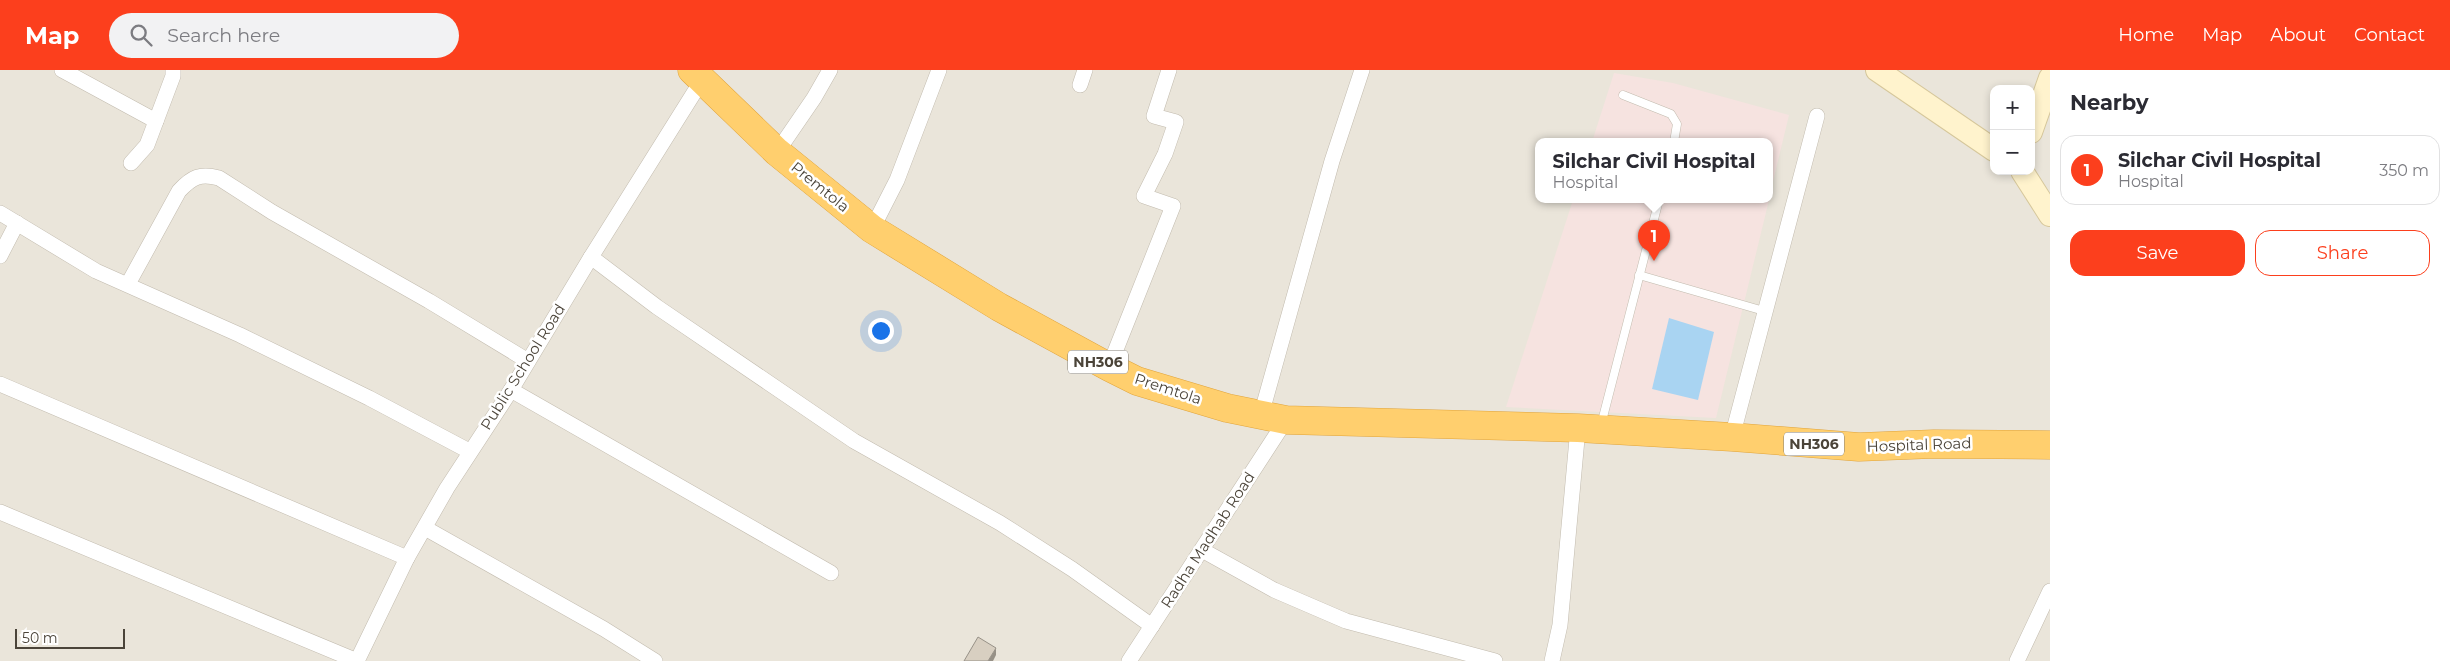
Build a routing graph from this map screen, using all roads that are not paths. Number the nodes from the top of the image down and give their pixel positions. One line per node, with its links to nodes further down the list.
1 (62, 70): 14 (street)
2 (173, 70): 14 (street)
3 (830, 70): 18 (street)
4 (939, 70): 25 (street)
5 (1085, 70): 11 (street)
6 (1168, 70): 32 (street)
7 (1362, 70): 35 (street, Radha Madhab Road)
8 (1877, 70): 17 (main road)
9 (697, 75): 18 (highway, Premtola / NH306); 27 (street, Public School Road)
10 (2050, 78): 15 (main road)
11 (1080, 86)
12 (1624, 95): 16 (lane)
13 (1817, 116): 30 (street)
14 (156, 121): 19 (street)
15 (2032, 130)
16 (1675, 138)
17 (1990, 147)
18 (777, 152): 25 (highway, Premtola / NH306)
19 (131, 163)
20 (2025, 175): 23 (main road)
21 (1658, 203): 28 (lane)
22 (0, 213): 24 (street)
23 (2050, 215)
24 (17, 223): 26 (street); 29 (street)
25 (872, 229): 32 (highway, Premtola / NH306)
26 (0, 256)
27 (591, 257): 31 (street, Public School Road); 46 (street)
28 (1639, 275): 30 (lane); 36 (lane)
29 (128, 284): 31 (street); 39 (street)
30 (1764, 311): 37 (street)
31 (528, 361): 34 (street, Public School Road)
32 (1109, 367): 35 (highway, Premtola / NH306)
33 (0, 384): 43 (street)
34 (511, 390): 39 (street, Public School Road); 44 (street)
35 (1273, 418): 36 (highway, Premtola / NH306); 42 (street, Radha Madhab Road)
36 (1589, 428): 37 (highway, Hospital Road / NH306); 51 (street)
37 (1732, 436): 38 (highway, Hospital Road / NH306)
38 (2050, 445)
39 (469, 451): 41 (street, Public School Road)
40 (0, 512): 47 (street)
41 (425, 528): 43 (street, Public School Road); 48 (street)
42 (1202, 550): 46 (street, Radha Madhab Road); 50 (street)
43 (408, 558): 47 (street, Public School Road)
44 (831, 573)
45 (2050, 591): 52 (street)
46 (1152, 626): 49 (street, Radha Madhab Road)
47 (357, 661)
48 (655, 661)
49 (1129, 661)
50 (1495, 661)
51 (1552, 661)
52 (2017, 661)

